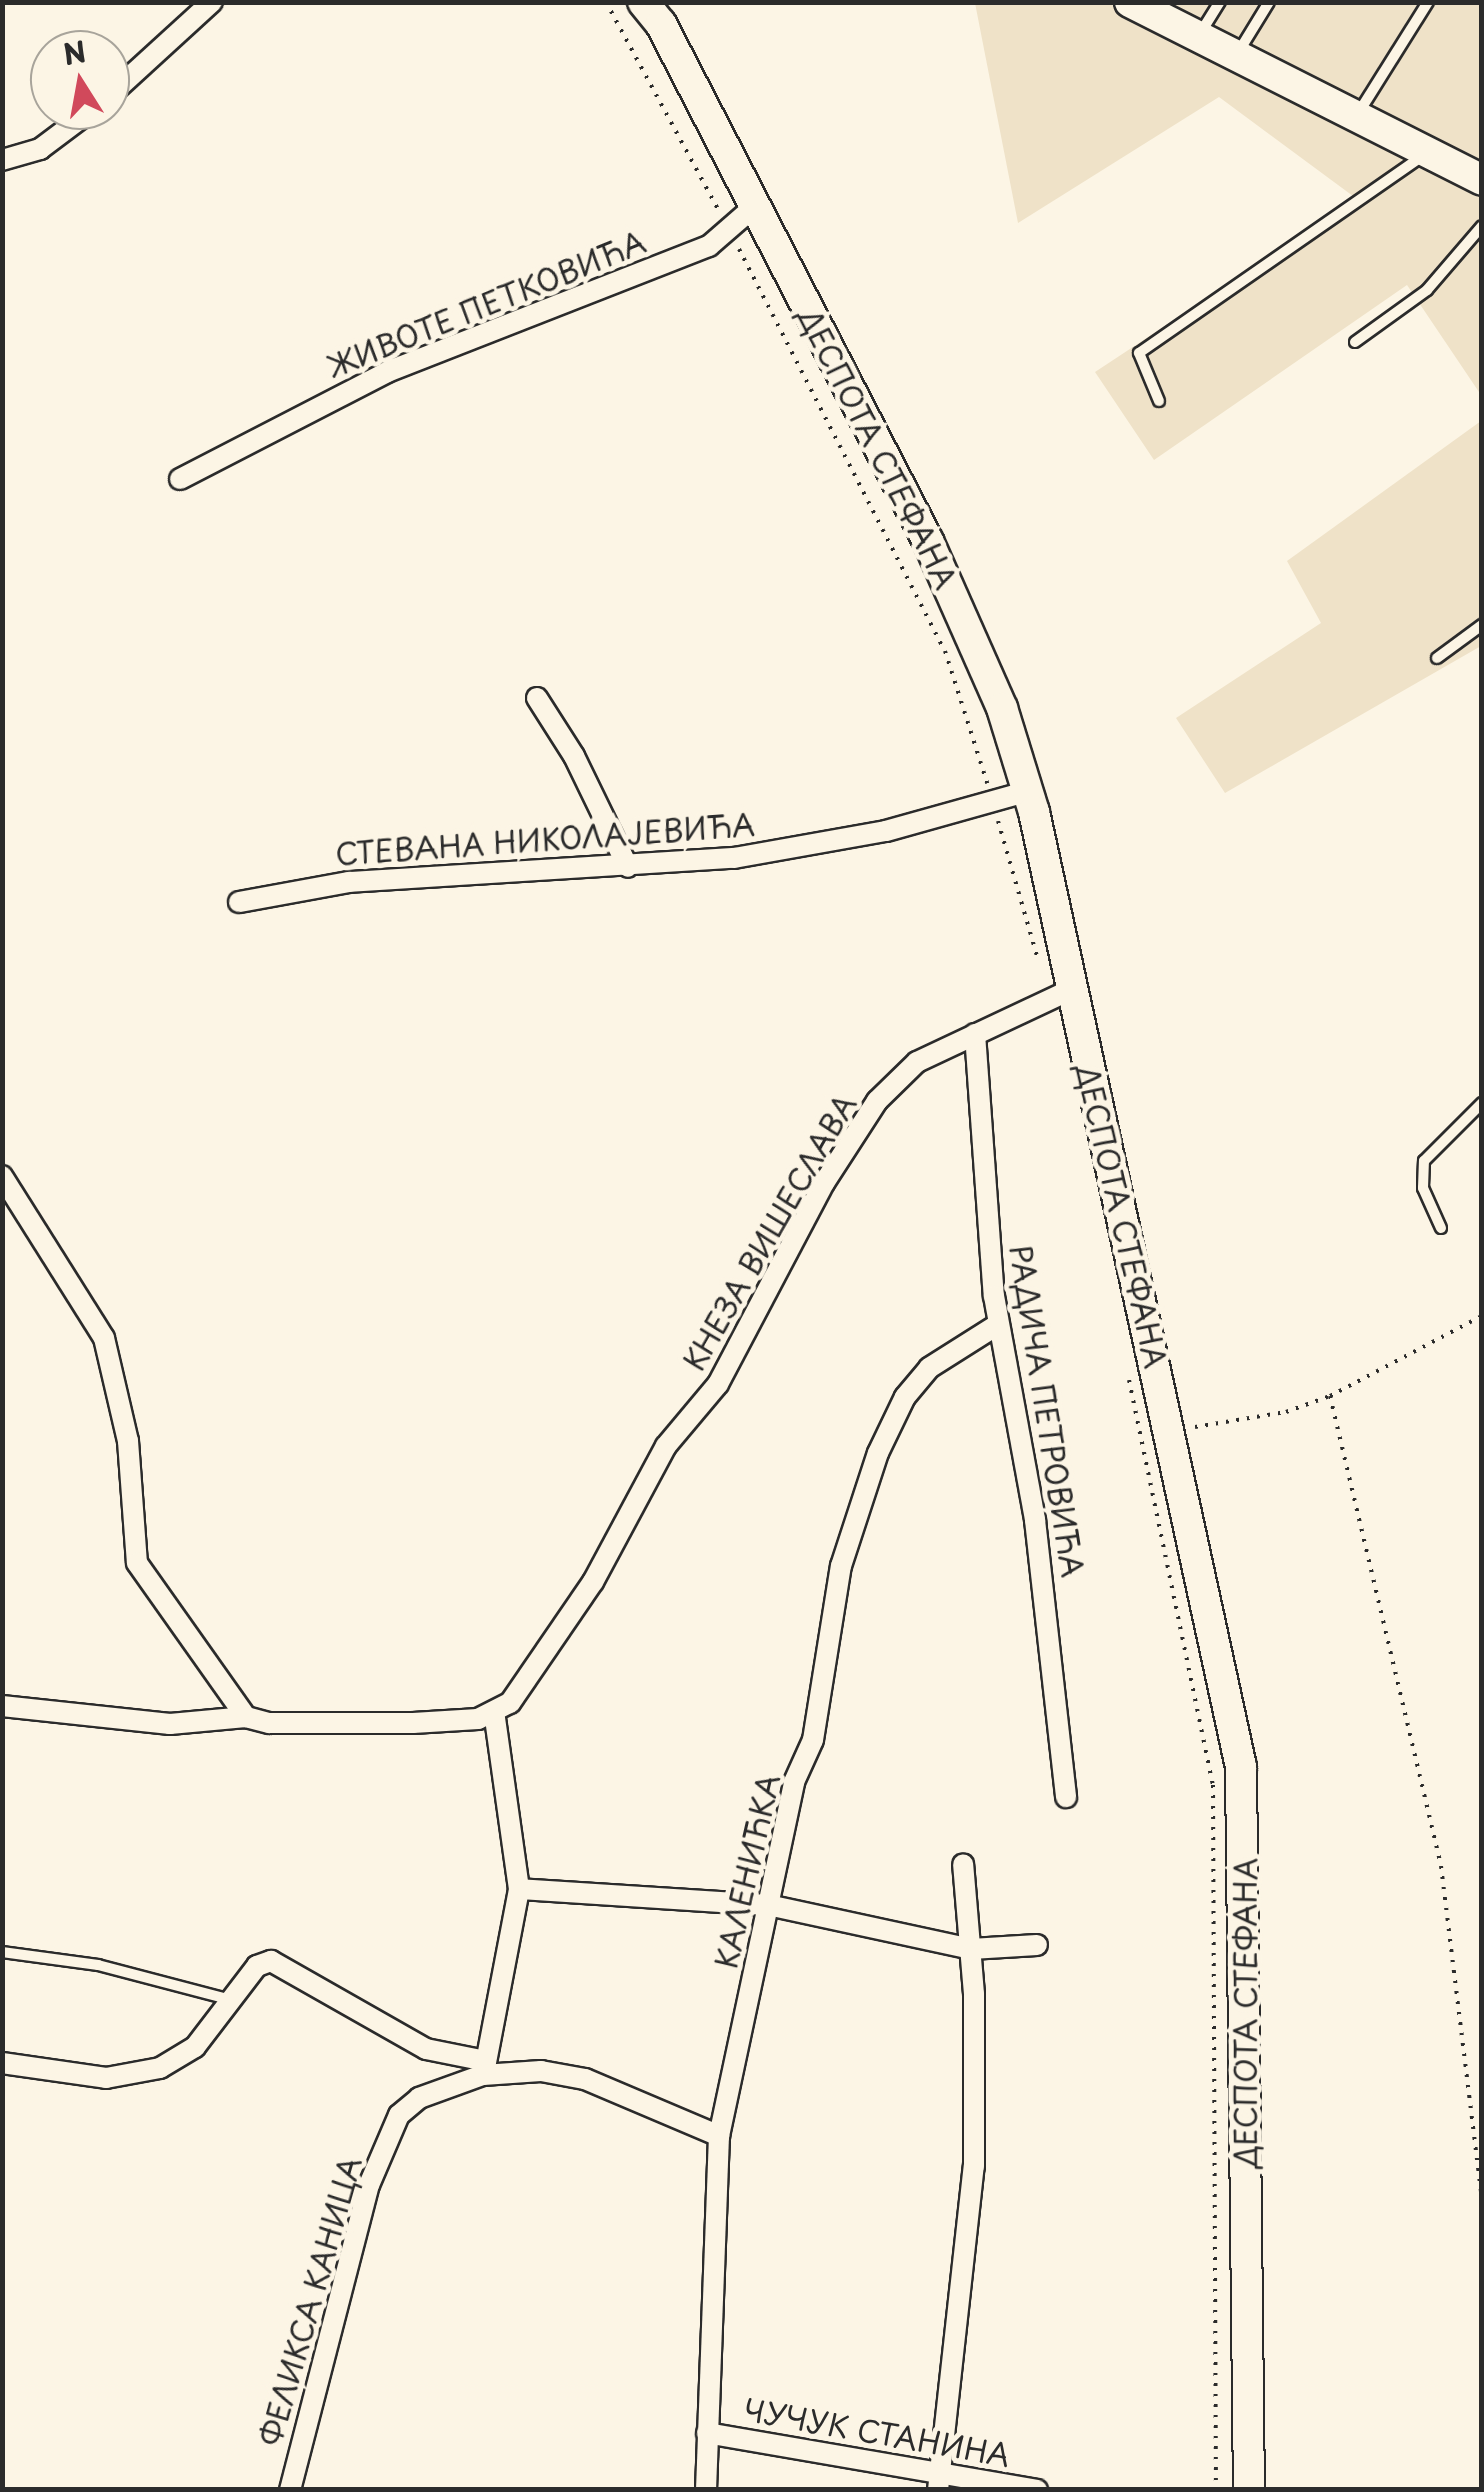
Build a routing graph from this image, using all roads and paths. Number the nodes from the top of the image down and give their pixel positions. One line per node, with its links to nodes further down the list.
1 (212, 2): 10 (street)
2 (606, 2): 18 (path)
3 (1130, 2): 8 (main road)
4 (1220, 2): 8 (lane)
5 (1269, 2): 9 (lane)
6 (1428, 2): 11 (lane)
7 (654, 10): 16 (main road, ДЕСПОТА СТЕФАНА)
8 (1198, 37): 9 (main road)
9 (1236, 56): 11 (main road)
10 (130, 77)
11 (1356, 117): 13 (main road)
12 (65, 130): 14 (street)
13 (1426, 152): 15 (main road); 20 (lane)
14 (2, 160)
15 (1482, 180)
16 (755, 206): 18 (street, ЖИВОТЕ ПЕТКОВИЋА); 25 (main road, ДЕСПОТА СТЕФАНА)
17 (1482, 226): 19 (lane)
18 (731, 234): 21 (street, ЖИВОТЕ ПЕТКОВИЋА); 26 (path)
19 (1356, 342)
20 (1159, 400)
21 (180, 479)
22 (1482, 625): 23 (lane)
23 (1437, 658)
24 (536, 698): 27 (street)
25 (1029, 791): 26 (street, СТЕВАНА НИКОЛАЈЕВИЋА); 29 (main road, ДЕСПОТА СТЕФАНА)
26 (992, 798): 27 (street, СТЕВАНА НИКОЛАЈЕВИЋА); 29 (path)
27 (628, 866): 28 (street, СТЕВАНА НИКОЛАЈЕВИЋА)
28 (238, 902)
29 (1060, 992): 30 (street, КНЕЗА ВИШЕСЛАВА); 38 (main road, ДЕСПОТА СТЕФАНА)
30 (975, 1034): 35 (street, РАДИЧА ПЕТРОВИЋА); 40 (street, КНЕЗА ВИШЕСЛАВА)
31 (1482, 1104): 33 (lane)
32 (2, 1176): 41 (street)
33 (1442, 1228)
34 (1482, 1316): 37 (path)
35 (997, 1325): 42 (street, РАДИЧА ПЕТРОВИЋА); 45 (street, КАЛЕНИЋКА)
36 (1125, 1361): 59 (path)
37 (1330, 1396): 38 (path); 53 (path)
38 (1171, 1434): 60 (main road, ДЕСПОТА СТЕФАНА)
39 (2, 1706): 41 (street)
40 (494, 1712): 41 (street); 44 (street)
41 (246, 1717)
42 (1066, 1797)
43 (962, 1864): 47 (street)
44 (519, 1889): 45 (street); 51 (street)
45 (768, 1905): 47 (street); 52 (street, КАЛЕНИЋКА)
46 (1038, 1945): 47 (street)
47 (971, 1948): 55 (street)
48 (2, 1952): 49 (lane)
49 (233, 2001): 50 (street); 51 (street)
50 (2, 2063)
51 (484, 2068): 52 (street); 56 (street, ФЕЛИКСА КАНИЦА)
52 (719, 2136): 54 (street, КАЛЕНИЋКА)
53 (1482, 2201)
54 (707, 2433): 55 (street, ЧУЧУК СТАНИНА); 57 (street, КАЛЕНИЋКА)
55 (938, 2482): 58 (street, ЧУЧУК СТАНИНА)
56 (290, 2490)
57 (706, 2490)
58 (1038, 2490)
59 (1216, 2490)
60 (1249, 2490)

